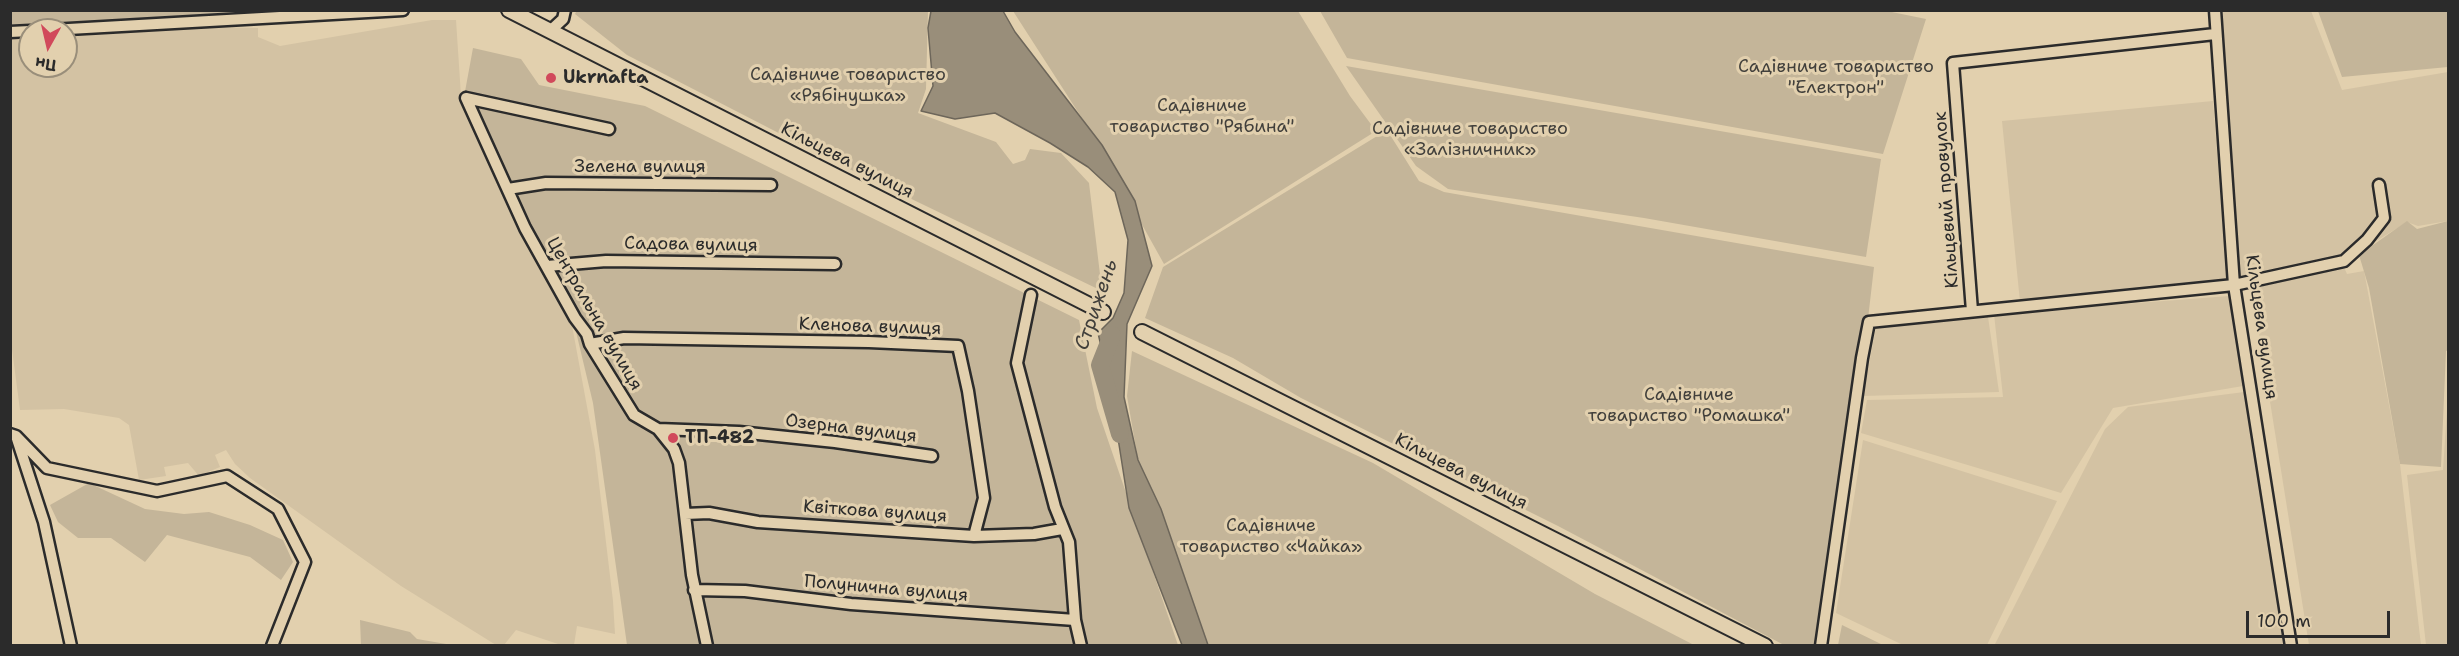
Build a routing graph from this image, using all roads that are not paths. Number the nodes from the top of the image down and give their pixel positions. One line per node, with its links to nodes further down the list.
1 (403, 10): 5 (street)
2 (509, 10): 6 (main road, Кільцева вулиця)
3 (565, 10): 6 (street)
4 (2215, 10): 7 (street, Кільцева вулиця)
5 (78, 28)
6 (550, 31): 17 (main road, Кільцева вулиця)
7 (2215, 34): 14 (street, Кільцева вулиця); 16 (street, Кільцевий провулок)
8 (609, 129): 11 (street, Центральна вулиця)
9 (771, 185): 11 (street, Зелена вулиця)
10 (2379, 185): 14 (street, Кільцевий провулок)
11 (508, 189): 13 (street, Центральна вулиця)
12 (835, 264): 13 (street, Садова вулиця)
13 (547, 266): 19 (street, Центральна вулиця)
14 (2234, 285): 16 (street, Кільцевий провулок); 34 (street, Кільцева вулиця)
15 (1031, 294): 24 (street)
16 (1972, 311): 33 (street, Кільцевий провулок)
17 (1103, 312)
18 (1142, 332): 32 (main road, Кільцева вулиця)
19 (590, 344): 20 (street, Центральна вулиця); 25 (street, Кленова вулиця)
20 (658, 429): 22 (street, Озерна вулиця); 23 (street, Центральна вулиця)
21 (14, 435): 28 (street); 29 (street)
22 (932, 456)
23 (686, 514): 25 (street, Квіткова вулиця); 26 (street, Центральна вулиця)
24 (1062, 529): 25 (street, Квіткова вулиця); 27 (street)
25 (975, 536)
26 (694, 590): 27 (street, Полунична вулиця); 30 (street, Центральна вулиця)
27 (1075, 620): 31 (street)
28 (71, 645)
29 (272, 645)
30 (707, 645)
31 (1081, 645)
32 (1764, 645)
33 (1821, 645)
34 (2291, 645)

